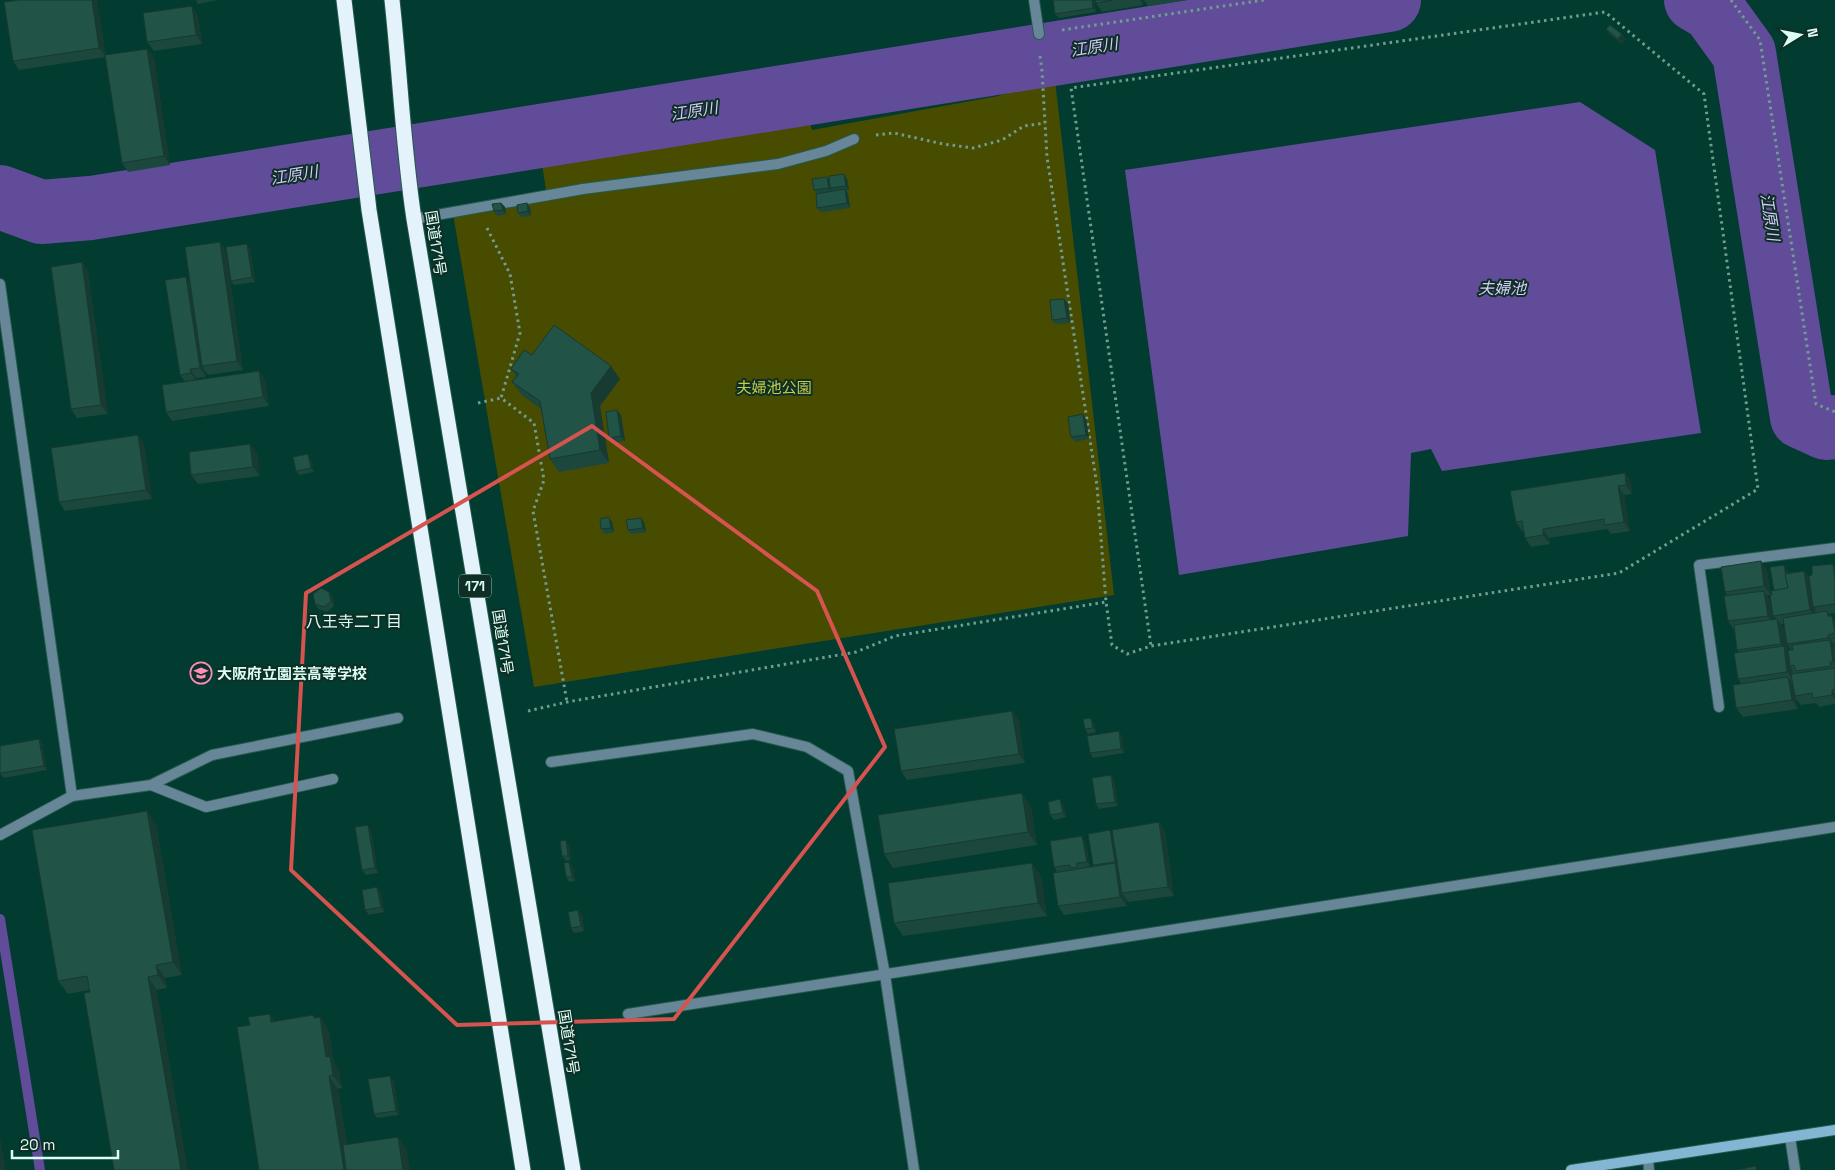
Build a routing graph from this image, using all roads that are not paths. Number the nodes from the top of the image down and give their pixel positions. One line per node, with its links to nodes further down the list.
1 (344, 0): 22 (highway)
2 (392, 0): 6 (highway, 国道171号 / 171)
3 (1034, 0): 4 (street)
4 (1038, 34)
5 (854, 139): 6 (street)
6 (414, 219): 23 (highway, 国道171号 / 171)
7 (0, 284): 14 (street)
8 (1835, 548): 9 (street)
9 (1719, 707)
10 (398, 718): 13 (street)
11 (551, 762): 17 (street)
12 (333, 779): 13 (street)
13 (151, 785): 14 (street)
14 (72, 796): 16 (street)
15 (1835, 827): 17 (street)
16 (0, 835)
17 (885, 975): 18 (street); 24 (street)
18 (628, 1014)
19 (1835, 1130): 20 (street)
20 (1790, 1137): 21 (street); 27 (street)
21 (1648, 1159): 25 (street); 26 (street)
22 (524, 1170)
23 (573, 1170)
24 (914, 1170)
25 (1571, 1170)
26 (1649, 1170)
27 (1795, 1170)

